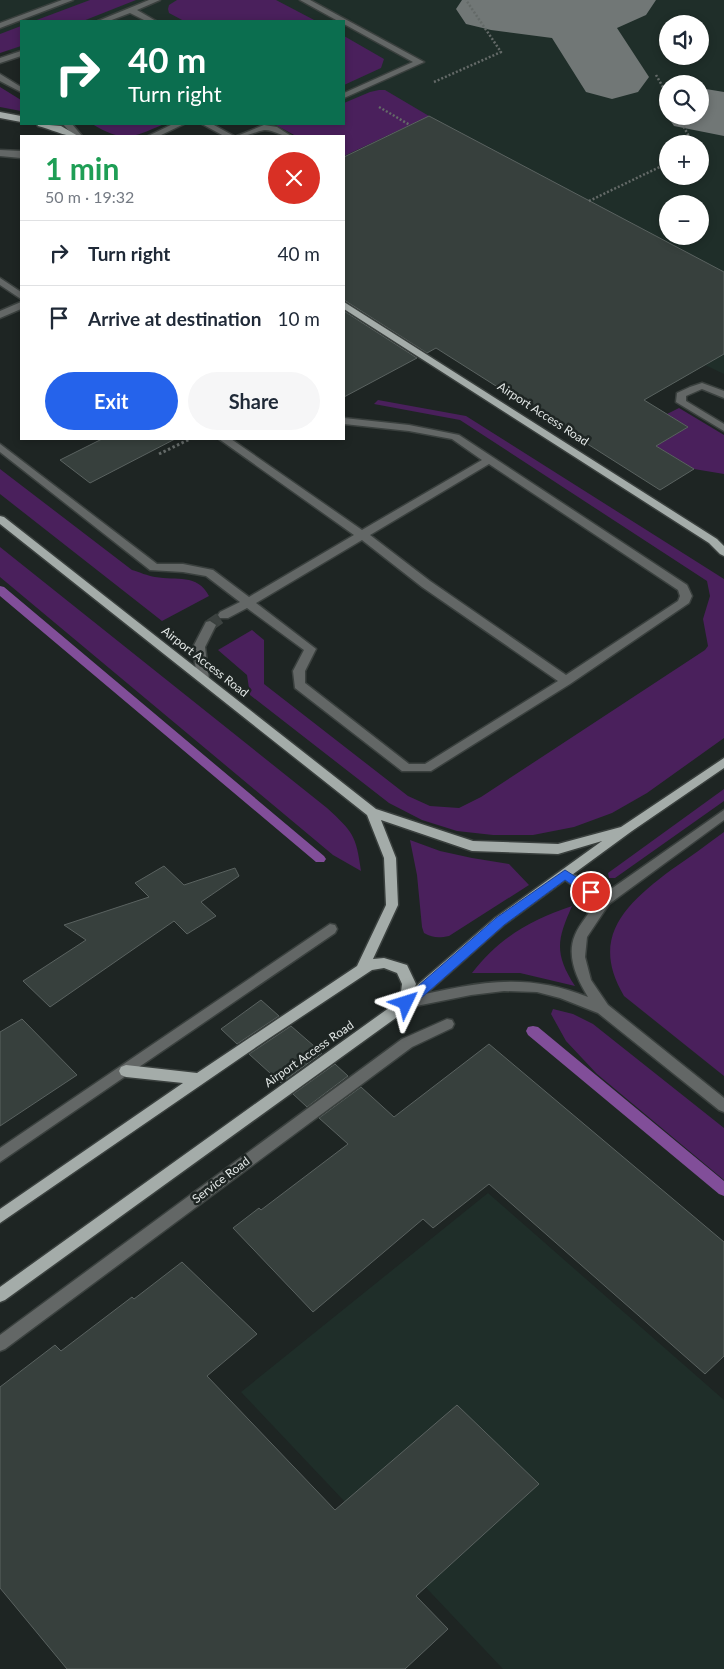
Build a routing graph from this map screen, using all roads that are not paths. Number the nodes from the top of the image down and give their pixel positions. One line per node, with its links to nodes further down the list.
1 (69, 0): 9 (lane)
2 (156, 0): 4 (lane)
3 (304, 0): 7 (lane)
4 (131, 10): 5 (lane); 6 (lane)
5 (105, 20)
6 (150, 20)
7 (342, 20)
8 (345, 22): 14 (lane)
9 (0, 26)
10 (20, 53): 11 (lane)
11 (0, 61)
12 (0, 77): 13 (lane)
13 (20, 89)
14 (345, 96)
15 (0, 115): 16 (main road)
16 (20, 120)
17 (45, 125): 21 (main road)
18 (68, 125): 22 (lane)
19 (178, 125): 23 (lane)
20 (208, 125): 24 (lane)
21 (72, 135)
22 (77, 135)
23 (154, 135)
24 (228, 135)
25 (244, 135): 26 (lane)
26 (285, 135)
27 (0, 153): 28 (lane)
28 (20, 154)
29 (0, 280): 30 (lane)
30 (20, 295)
31 (20, 306): 33 (lane)
32 (345, 306): 44 (main road, Airport Access Road)
33 (0, 315)
34 (724, 396): 37 (lane)
35 (724, 416): 37 (lane)
36 (345, 421): 41 (lane)
37 (714, 422): 38 (lane)
38 (724, 428)
39 (225, 440): 43 (lane)
40 (0, 447): 46 (lane)
41 (489, 460): 43 (lane); 50 (lane)
42 (0, 519): 49 (main road, Airport Access Road)
43 (362, 535): 46 (lane); 50 (lane)
44 (719, 544): 45 (main road, Airport Access Road)
45 (724, 552)
46 (249, 602): 47 (lane); 50 (lane)
47 (224, 615)
48 (210, 625): 49 (lane)
49 (203, 679): 52 (main road, Airport Access Road)
50 (566, 681)
51 (724, 762): 54 (main road, Airport Access Road)
52 (372, 812): 54 (main road, Airport Access Road); 58 (main road)
53 (724, 814): 56 (lane)
54 (628, 828): 55 (main road, Airport Access Road)
55 (565, 874): 56 (lane); 59 (main road, Airport Access Road)
56 (604, 901): 60 (lane)
57 (330, 929): 62 (lane)
58 (362, 969): 59 (main road); 63 (main road)
59 (406, 1003): 60 (lane); 67 (main road, Airport Access Road)
60 (603, 1009): 64 (lane)
61 (448, 1024): 68 (lane, Service Road)
62 (126, 1071): 63 (main road); 65 (lane)
63 (201, 1079): 66 (main road)
64 (724, 1106)
65 (0, 1156)
66 (0, 1217)
67 (0, 1296)
68 (0, 1344)

